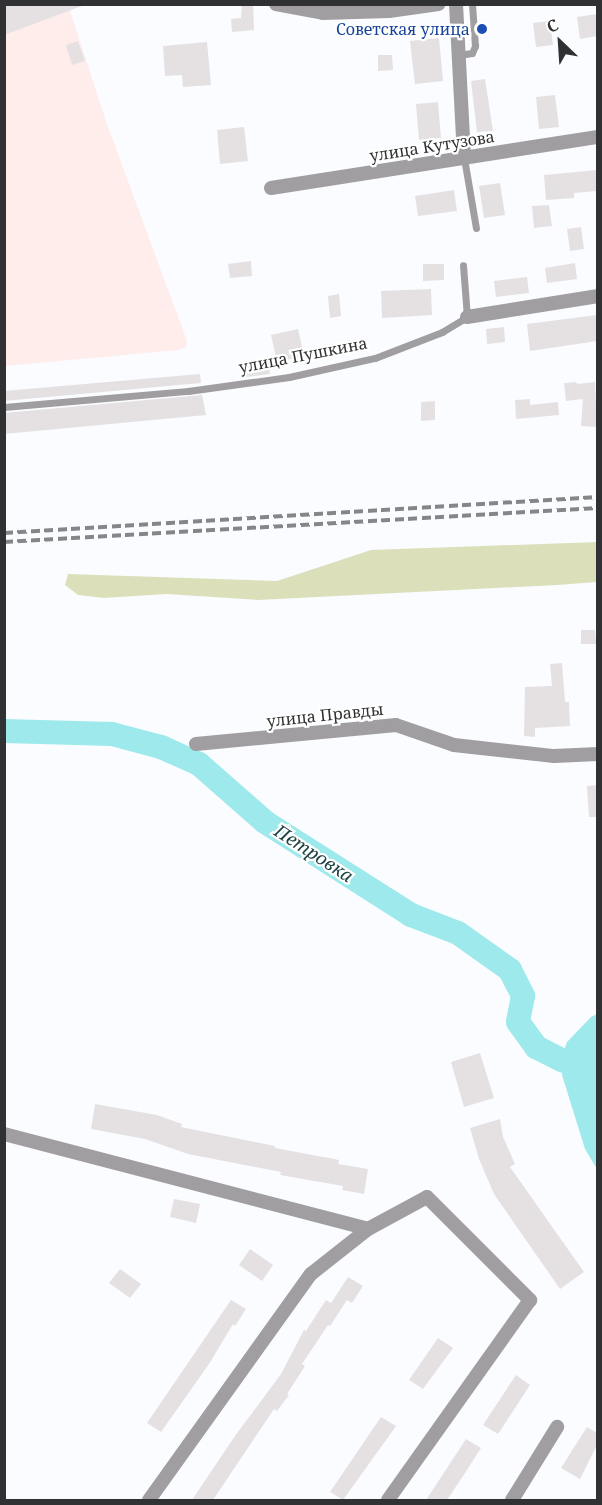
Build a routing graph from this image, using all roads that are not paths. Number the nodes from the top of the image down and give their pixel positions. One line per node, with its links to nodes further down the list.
1 (276, 4): 2 (street)
2 (439, 4)
3 (456, 4): 5 (street)
4 (472, 4): 5 (lane)
5 (459, 56): 7 (street)
6 (597, 137): 7 (street, улица Кутузова)
7 (464, 158): 8 (street, улица Кутузова); 9 (lane)
8 (272, 188)
9 (476, 228)
10 (463, 265): 12 (lane)
11 (597, 296): 12 (street, улица Пушкина)
12 (468, 317): 13 (lane, улица Пушкина)
13 (4, 407)
14 (196, 744): 15 (street, улица Правды)
15 (597, 754)
16 (4, 1134): 17 (street)
17 (368, 1229): 19 (street); 20 (street)
18 (557, 1427): 21 (street)
19 (149, 1500)
20 (388, 1500)
21 (512, 1500)

